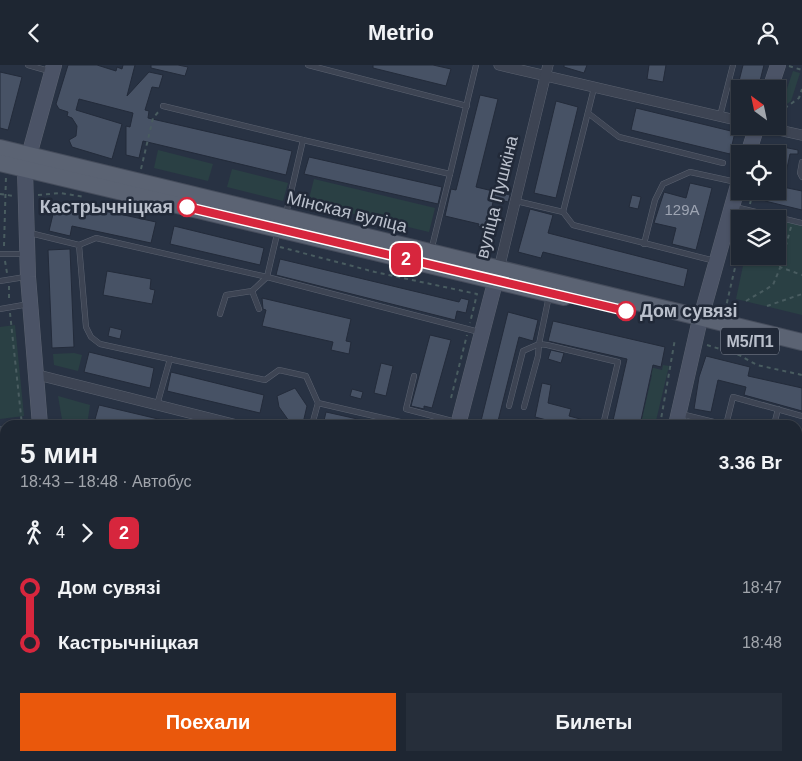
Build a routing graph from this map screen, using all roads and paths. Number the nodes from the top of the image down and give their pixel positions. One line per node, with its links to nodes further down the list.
1 (28, 65): 8 (lane)
2 (308, 65): 14 (lane)
3 (476, 65): 14 (lane)
4 (499, 65): 10 (street)
5 (548, 65): 10 (street, вуліца Пушкіна)
6 (733, 65): 18 (lane)
7 (784, 65): 9 (path); 11 (main road)
8 (53, 68): 24 (main road)
9 (802, 70)
10 (545, 76): 12 (street); 37 (street, вуліца Пушкіна)
11 (775, 80)
12 (594, 87): 17 (lane); 18 (street)
13 (802, 89): 16 (path)
14 (467, 106): 29 (lane)
15 (163, 107): 22 (lane); 28 (path)
16 (786, 107)
17 (588, 113): 27 (lane); 39 (lane)
18 (720, 116): 19 (street)
19 (731, 119)
20 (786, 132): 21 (street)
21 (802, 135)
22 (303, 140): 29 (lane); 41 (lane)
23 (0, 148): 24 (main road, Мінская вуліца / М5/П1)
24 (27, 162): 26 (main road, Мінская вуліца / М5/П1); 41 (main road, Мінская вуліца / М5/П1); 43 (main road)
25 (802, 162): 30 (lane)
26 (0, 163)
27 (722, 163)
28 (141, 170)
29 (450, 174): 47 (lane)
30 (802, 177)
31 (731, 180): 44 (lane)
32 (0, 194): 34 (path)
33 (37, 195): 35 (path)
34 (14, 196)
35 (88, 198)
36 (734, 200): 38 (main road)
37 (516, 201): 39 (lane); 53 (street, вуліца Пушкіна)
38 (732, 206): 40 (lane); 50 (main road)
39 (563, 212): 44 (lane)
40 (792, 221): 42 (lane); 52 (path)
41 (282, 222): 46 (lane); 47 (main road, Мінская вуліца / М5/П1); 53 (main road, Мінская вуліца / М5/П1)
42 (802, 223)
43 (27, 232): 45 (lane); 49 (main road)
44 (644, 244): 50 (lane)
45 (79, 245): 56 (lane); 75 (lane)
46 (274, 246): 56 (lane); 69 (path)
47 (431, 253): 53 (main road, Мінская вуліца / М5/П1)
48 (0, 254): 49 (lane)
49 (27, 254): 55 (main road)
50 (716, 261): 68 (main road)
51 (736, 265): 67 (path)
52 (780, 267): 54 (path); 61 (path)
53 (497, 275): 59 (main road, Мінская вуліца / М5/П1); 68 (main road, Мінская вуліца / М5/П1); 69 (main road, вуліца Пушкіна)
54 (802, 275)
55 (28, 277): 57 (lane); 62 (main road)
56 (267, 277): 58 (lane); 69 (lane)
57 (0, 281)
58 (252, 291): 65 (lane); 66 (lane)
59 (550, 293): 68 (main road, Мінская вуліца / М5/П1); 72 (lane)
60 (802, 294): 63 (path)
61 (746, 301)
62 (30, 304): 64 (lane); 76 (main road)
63 (767, 306)
64 (0, 309)
65 (259, 309)
66 (220, 313)
67 (724, 314)
68 (699, 323): 71 (main road, Мінская вуліца / М5/П1); 74 (main road, Мінская вуліца / М5/П1); 85 (main road)
69 (475, 331): 91 (main road, вуліца Пушкіна); 92 (path)
70 (675, 339): 94 (path)
71 (802, 342)
72 (539, 344): 81 (lane); 82 (lane); 93 (lane)
73 (702, 344): 77 (path)
74 (802, 353)
75 (170, 359): 79 (lane); 80 (lane)
76 (34, 374): 80 (street); 86 (main road)
77 (802, 375)
78 (414, 376): 90 (lane)
79 (318, 403): 88 (lane); 89 (lane)
80 (156, 406): 87 (street)
81 (509, 406)
82 (524, 407)
83 (778, 409): 84 (lane); 95 (lane); 96 (lane)
84 (802, 416)
85 (678, 419)
86 (39, 420)
87 (201, 420)
88 (313, 420)
89 (392, 420)
90 (444, 420)
91 (455, 420)
92 (455, 420)
93 (604, 420)
94 (661, 420)
95 (727, 420)
96 (775, 420)

